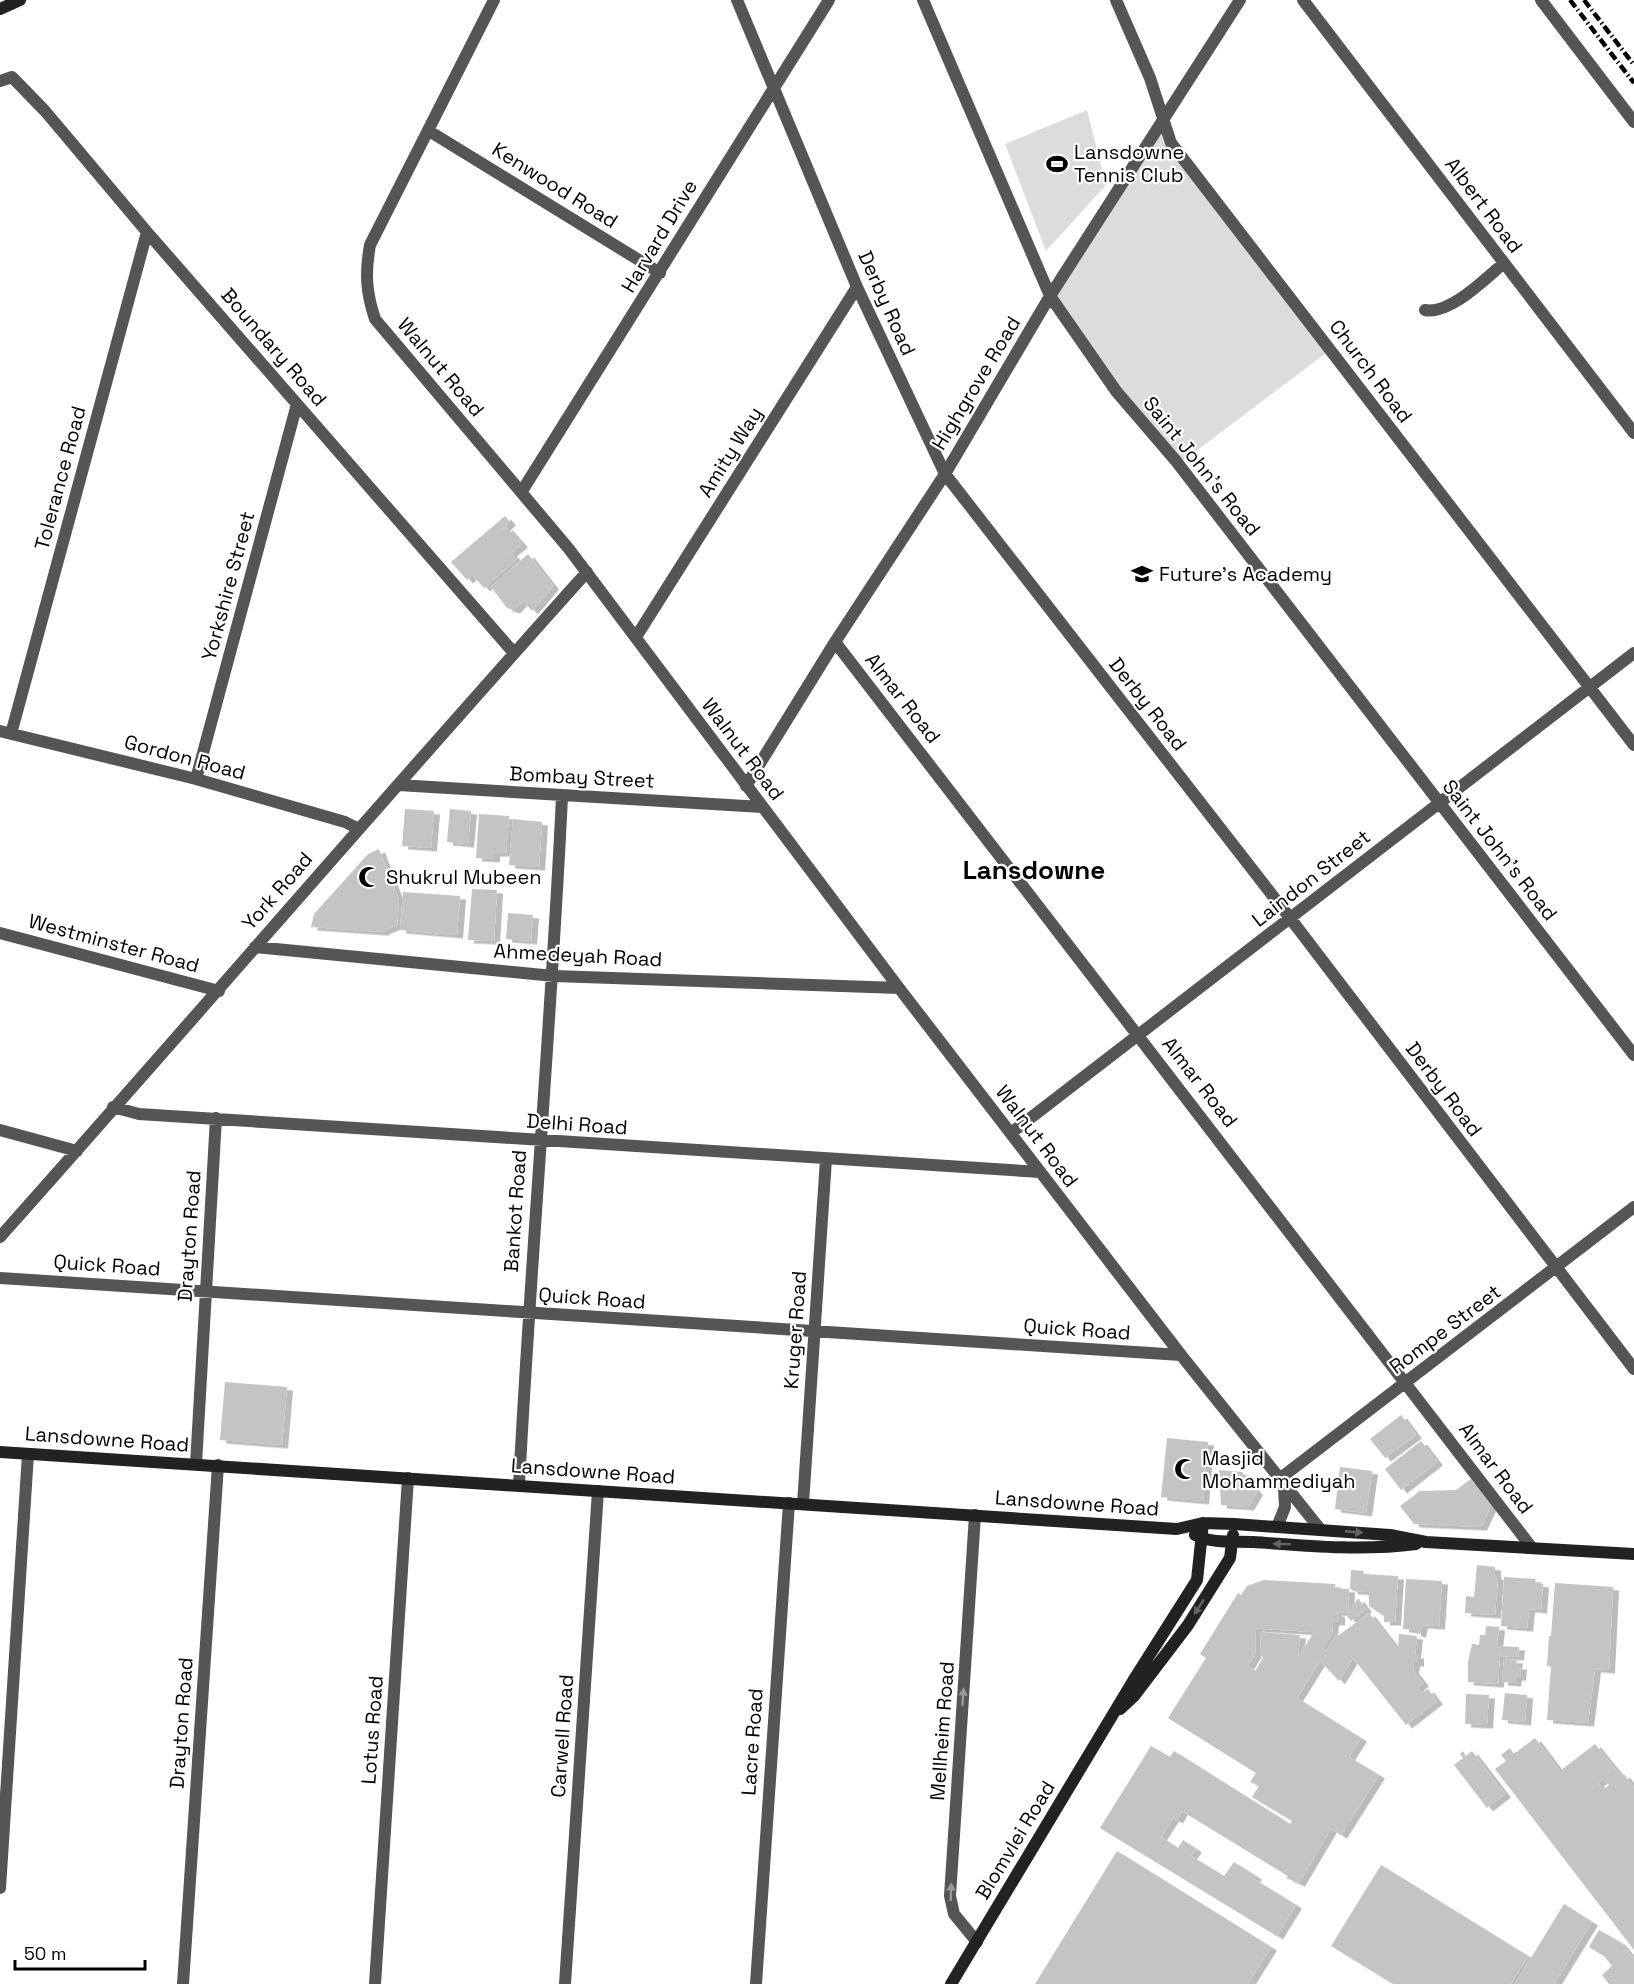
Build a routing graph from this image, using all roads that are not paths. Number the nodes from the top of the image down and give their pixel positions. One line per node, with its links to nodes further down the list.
1 (20, 0): 10 (street)
2 (494, 0): 15 (street, Walnut Road)
3 (737, 0): 12 (street, Derby Road)
4 (829, 0): 12 (street, Harvard Drive)
5 (923, 0): 20 (street, Saint John's Road)
6 (1116, 0): 14 (street, Church Road)
7 (1240, 0): 14 (street, Highgrove Road)
8 (1303, 0): 17 (street, Albert Road)
9 (1541, 0): 13 (street)
10 (0, 9)
11 (0, 81): 16 (street, Boundary Road)
12 (774, 84): 18 (street, Harvard Drive); 19 (street, Derby Road)
13 (1634, 122)
14 (1163, 123): 20 (street, Highgrove Road); 31 (street, Church Road)
15 (429, 131): 18 (street, Kenwood Road); 25 (street, Walnut Road)
16 (147, 232): 22 (street, Boundary Road); 32 (street, Tolerance Road)
17 (1504, 263): 21 (street); 23 (street, Albert Road)
18 (660, 273): 25 (street, Harvard Drive)
19 (857, 287): 24 (street, Derby Road); 27 (street, Amity Way)
20 (1050, 296): 24 (street, Highgrove Road); 38 (street, Saint John's Road)
21 (1425, 310)
22 (297, 404): 29 (street, Boundary Road); 34 (street, Yorkshire Street)
23 (1634, 433)
24 (945, 474): 28 (street, Highgrove Road); 41 (street, Derby Road)
25 (522, 491): 26 (street, Walnut Road)
26 (587, 572): 27 (street, Walnut Road); 29 (street, York Road)
27 (636, 637): 36 (street, Walnut Road)
28 (835, 642): 36 (street, Highgrove Road); 47 (street, Almar Road)
29 (514, 653): 35 (street, York Road)
30 (1634, 653): 31 (street, Laindon Street)
31 (1589, 688): 33 (street, Church Road); 38 (street, Laindon Street)
32 (6, 733): 34 (street, Gordon Road)
33 (1634, 745)
34 (196, 779): 40 (street, Gordon Road)
35 (399, 785): 37 (street, Bombay Street); 40 (street, York Road)
36 (746, 786): 39 (street, Walnut Road)
37 (562, 796): 39 (street, Bombay Street); 44 (street, Bankot Road)
38 (1440, 803): 41 (street, Laindon Street); 48 (street, Saint John's Road)
39 (762, 807): 45 (street, Walnut Road)
40 (357, 828): 43 (street, York Road)
41 (1290, 918): 47 (street, Laindon Street); 59 (street, Derby Road)
42 (0, 933): 46 (street, Westminster Road)
43 (255, 946): 44 (street, Ahmedeyah Road); 46 (street, York Road)
44 (554, 976): 45 (street, Ahmedeyah Road); 53 (street, Bankot Road)
45 (899, 988): 52 (street, Walnut Road)
46 (219, 991): 49 (street, York Road)
47 (1139, 1035): 52 (street, Laindon Street); 66 (street, Almar Road)
48 (1634, 1055)
49 (113, 1107): 50 (street, Delhi Road); 54 (street, York Road)
50 (216, 1118): 53 (street, Delhi Road); 61 (street, Drayton Road)
51 (0, 1130): 54 (street)
52 (1011, 1133): 56 (street, Walnut Road)
53 (539, 1141): 55 (street, Delhi Road); 62 (street, Bankot Road)
54 (76, 1151): 58 (street, York Road)
55 (826, 1159): 56 (street, Delhi Road); 63 (street, Kruger Road)
56 (1040, 1172): 64 (street, Walnut Road)
57 (1634, 1207): 59 (street, Rompe Street)
58 (0, 1237)
59 (1556, 1268): 65 (street, Derby Road); 66 (street, Rompe Street)
60 (0, 1278): 61 (street, Quick Road)
61 (205, 1291): 62 (street, Quick Road); 69 (street, Drayton Road)
62 (529, 1313): 63 (street, Quick Road); 73 (street, Bankot Road)
63 (814, 1332): 64 (street, Quick Road); 76 (street, Kruger Road)
64 (1181, 1355): 72 (street, Walnut Road)
65 (1634, 1369)
66 (1406, 1382): 72 (street, Rompe Street); 86 (street, Almar Road)
67 (0, 1452): 68 (street, Lansdowne Road)
68 (28, 1454): 69 (street, Lansdowne Road); 89 (street)
69 (196, 1464): 70 (street, Lansdowne Road)
70 (218, 1465): 71 (street, Lansdowne Road); 91 (street, Drayton Road)
71 (408, 1478): 73 (street, Lansdowne Road); 92 (street, Lotus Road)
72 (1281, 1484): 80 (street); 82 (street, Walnut Road)
73 (519, 1485): 74 (street, Lansdowne Road)
74 (598, 1491): 75 (street, Lansdowne Road); 93 (street, Carwell Road)
75 (789, 1503): 76 (street, Lansdowne Road); 94 (street, Lacre Road)
76 (803, 1504): 77 (street, Lansdowne Road)
77 (975, 1515): 81 (street, Lansdowne Road); 90 (street, Mellheim Road, one-way to 77)
78 (1203, 1522): 79 (street, Lansdowne Road); 81 (street, Lansdowne Road); 83 (street, Blomvlei Road)
79 (1234, 1524): 80 (street, Lansdowne Road); 84 (street, Blomvlei Road)
80 (1277, 1527): 82 (street, Lansdowne Road)
81 (1182, 1529): 83 (street, Lansdowne Road)
82 (1320, 1529): 85 (street, Lansdowne Road, one-way to 85)
83 (1202, 1538): 84 (street, Lansdowne Road); 88 (street, Blomvlei Road)
84 (1233, 1542): 85 (street, Lansdowne Road, one-way to 84); 88 (street, Blomvlei Road, one-way to 88)
85 (1426, 1542): 86 (street, Lansdowne Road)
86 (1532, 1548): 87 (street, Lansdowne Road)
87 (1634, 1554)
88 (1113, 1716): 90 (street, Blomvlei Road)
89 (0, 1888)
90 (976, 1942): 95 (street, Blomvlei Road)
91 (183, 1984)
92 (375, 1984)
93 (565, 1984)
94 (756, 1984)
95 (951, 1984)

